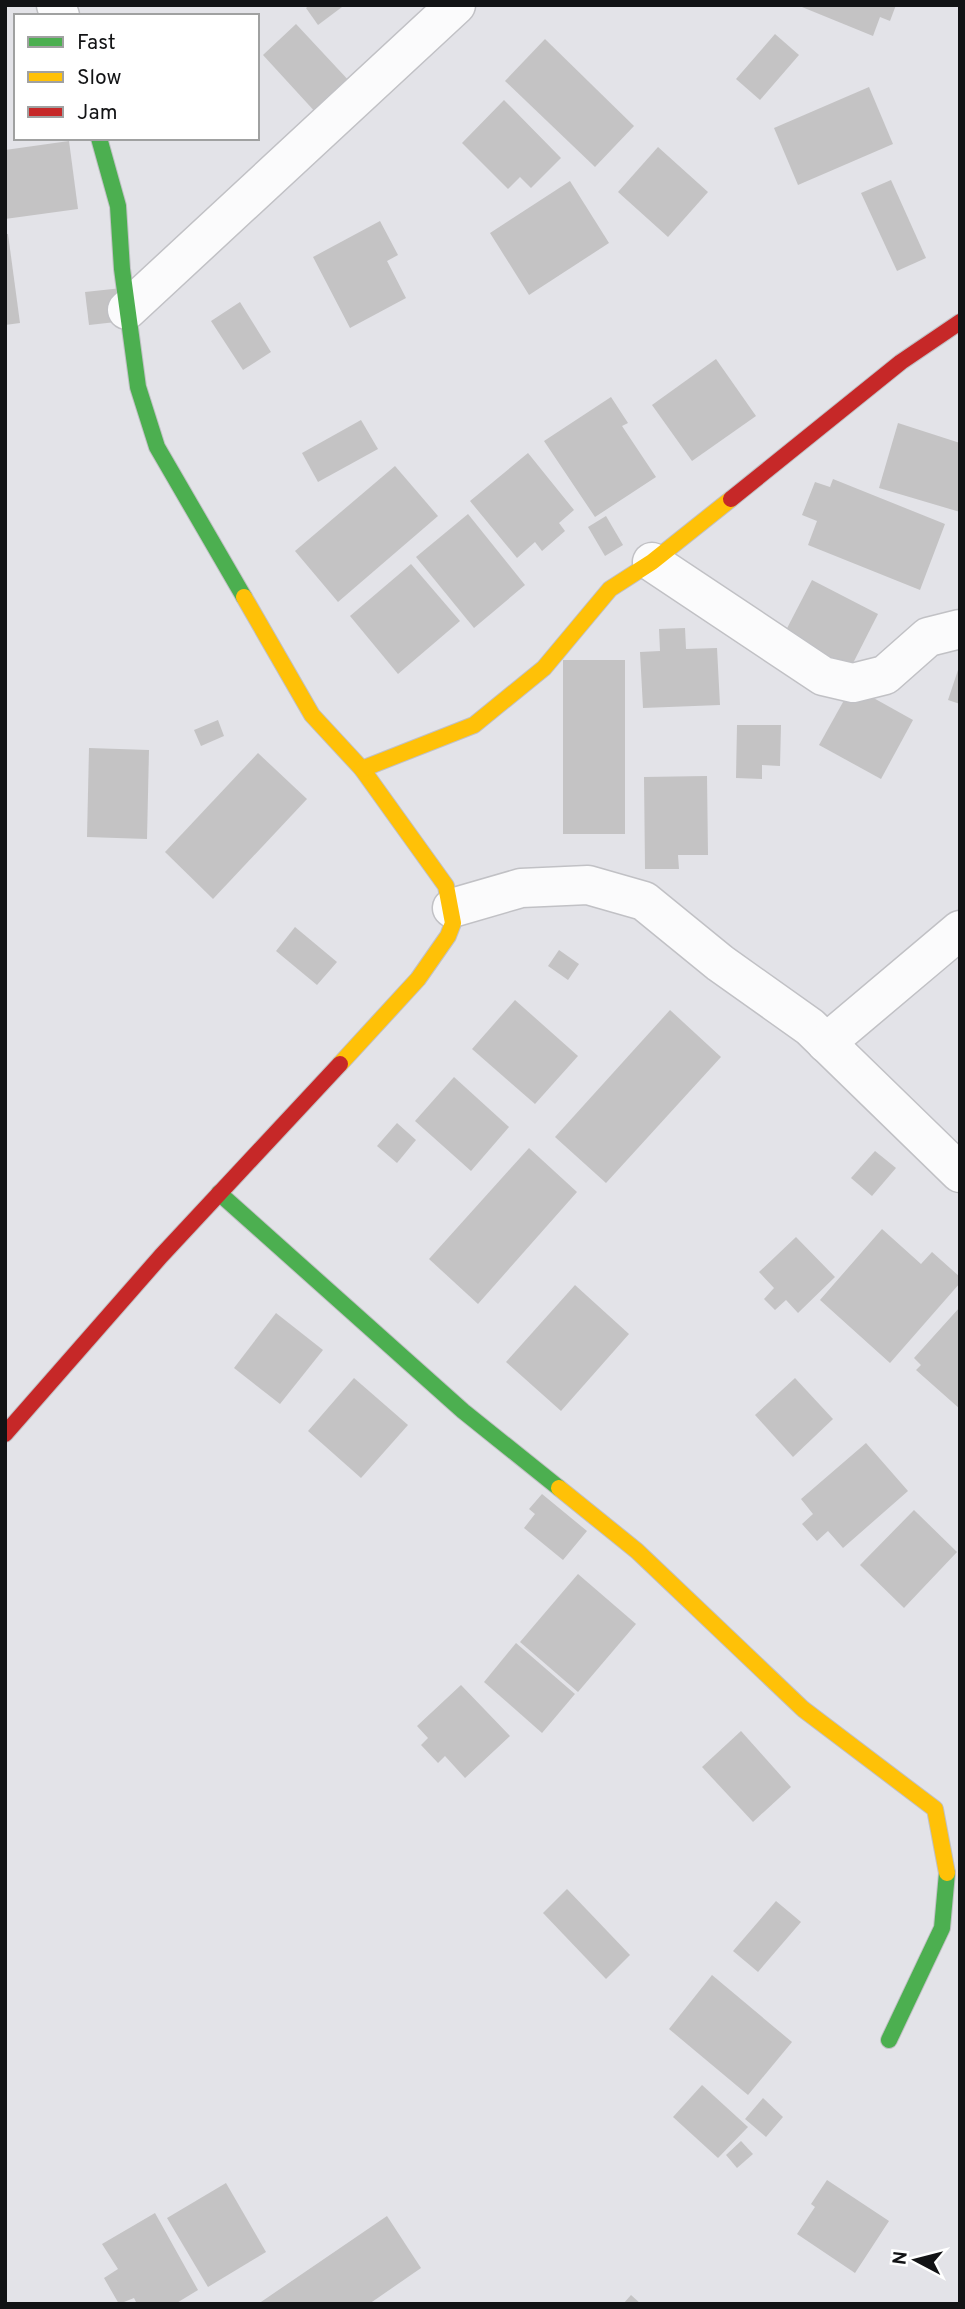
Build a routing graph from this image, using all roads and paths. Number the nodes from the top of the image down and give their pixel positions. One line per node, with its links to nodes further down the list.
1 (456, 5): 3 (street)
2 (100, 140): 3 (street)
3 (127, 310): 7 (street)
4 (960, 322): 5 (street)
5 (652, 562): 6 (street); 7 (street)
6 (960, 629)
7 (362, 769): 8 (street)
8 (452, 908): 10 (street); 12 (street)
9 (960, 930): 10 (street)
10 (826, 1044): 11 (street)
11 (960, 1173)
12 (219, 1193): 13 (street); 14 (street)
13 (5, 1434)
14 (889, 2040)

